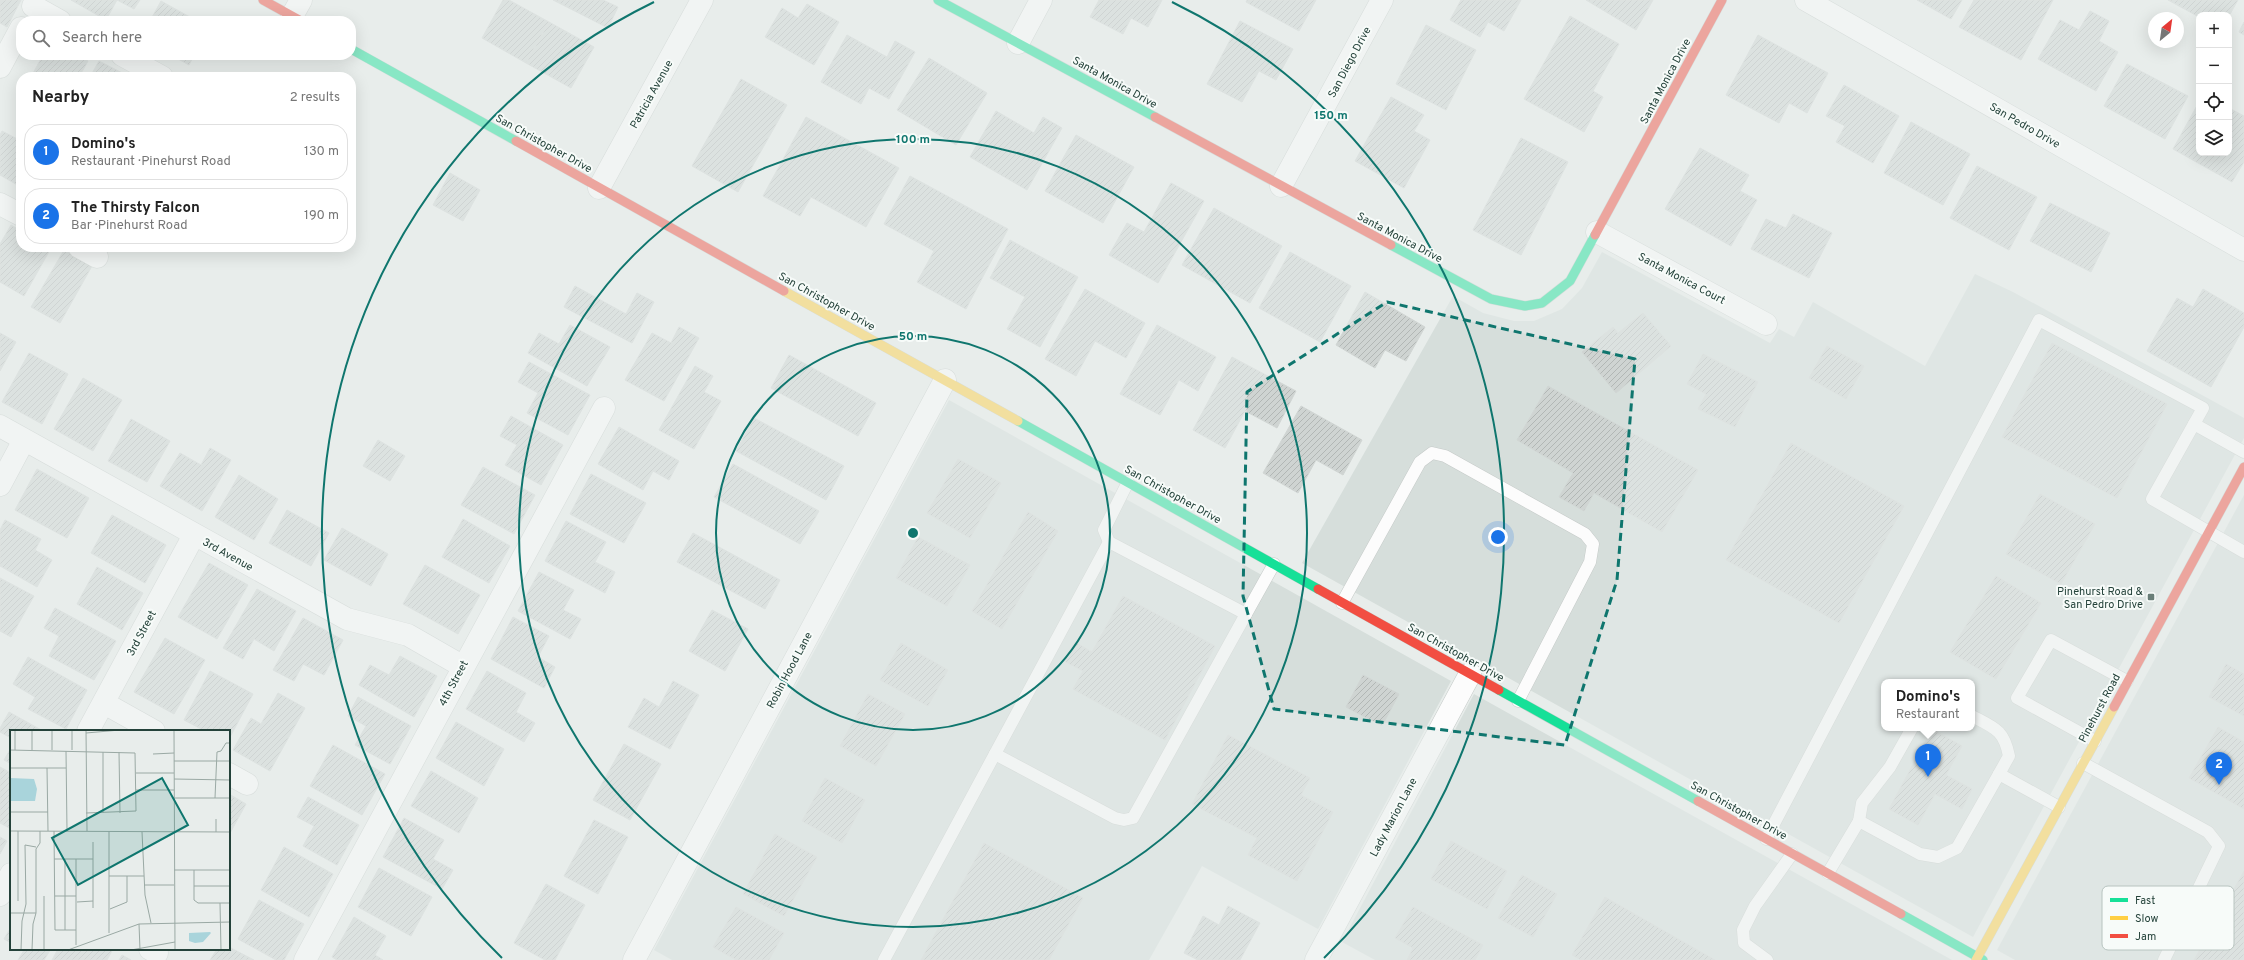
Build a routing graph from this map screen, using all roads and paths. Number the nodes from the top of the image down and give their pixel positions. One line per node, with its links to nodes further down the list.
1 (263, 0): 9 (street)
2 (702, 0): 18 (street, Patricia Avenue)
3 (938, 0): 12 (street, Santa Monica Drive)
4 (1041, 0): 12 (street)
5 (1382, 0): 17 (street, San Diego Drive)
6 (1722, 0): 21 (street, Santa Monica Drive)
7 (1806, 0): 22 (street, San Pedro Drive)
8 (32, 9): 10 (street)
9 (298, 12)
10 (48, 16)
11 (16, 37): 15 (street)
12 (1018, 43): 17 (street, Santa Monica Drive)
13 (356, 52): 18 (street, San Christopher Drive)
14 (131, 60): 16 (street)
15 (0, 67)
16 (153, 72)
17 (1281, 186): 21 (street, Santa Monica Drive)
18 (599, 188): 24 (street, San Christopher Drive)
19 (0, 204): 20 (street)
20 (16, 212)
21 (1597, 232): 23 (street, Santa Monica Court)
22 (2244, 250)
23 (1766, 324)
24 (945, 380): 31 (street, San Christopher Drive); 64 (street, Robin Hood Lane)
25 (604, 408): 40 (street, 4th Street)
26 (2194, 424): 29 (lane); 33 (lane); 55 (lane)
27 (0, 426): 28 (street, 3rd Avenue)
28 (24, 440): 32 (street); 34 (street, 3rd Avenue)
29 (2244, 452)
30 (2244, 467): 33 (street, Pinehurst Road)
31 (1128, 482): 35 (lane); 37 (street, San Christopher Drive)
32 (0, 485)
33 (2208, 532): 36 (lane); 42 (street, Pinehurst Road)
34 (194, 536): 40 (street, 3rd Avenue); 44 (street, 3rd Street)
35 (1109, 542): 39 (lane); 50 (lane)
36 (2244, 552)
37 (1274, 564): 38 (street, San Christopher Drive); 39 (lane)
38 (1342, 603): 41 (street, San Christopher Drive); 43 (lane)
39 (1246, 614): 50 (lane)
40 (462, 666): 63 (street, 4th Street)
41 (1470, 674): 43 (street, San Christopher Drive); 66 (street, Lady Marion Lane)
42 (2127, 681): 49 (street, Pinehurst Road); 49 (lane)
43 (1518, 701): 55 (street, San Christopher Drive)
44 (104, 703): 46 (street, 3rd Street); 47 (street)
45 (1975, 718): 52 (lane)
46 (89, 730)
47 (152, 730)
48 (1910, 731): 54 (lane)
49 (2095, 741): 51 (street, Pinehurst Road)
50 (995, 754): 65 (lane)
51 (2082, 763): 53 (street, Pinehurst Road); 59 (lane)
52 (1999, 774): 53 (lane); 54 (lane)
53 (2058, 807): 62 (street, Pinehurst Road)
54 (1858, 821): 57 (lane)
55 (1766, 839): 56 (street, San Christopher Drive)
56 (1792, 854): 57 (street, San Christopher Drive); 67 (lane)
57 (1828, 873): 62 (street, San Christopher Drive)
58 (10, 876): 60 (street)
59 (2200, 886)
60 (0, 895)
61 (2169, 950): 68 (lane)
62 (1979, 959)
63 (305, 960)
64 (634, 960)
65 (884, 960)
66 (1316, 960)
67 (1767, 960)
68 (2164, 960)

